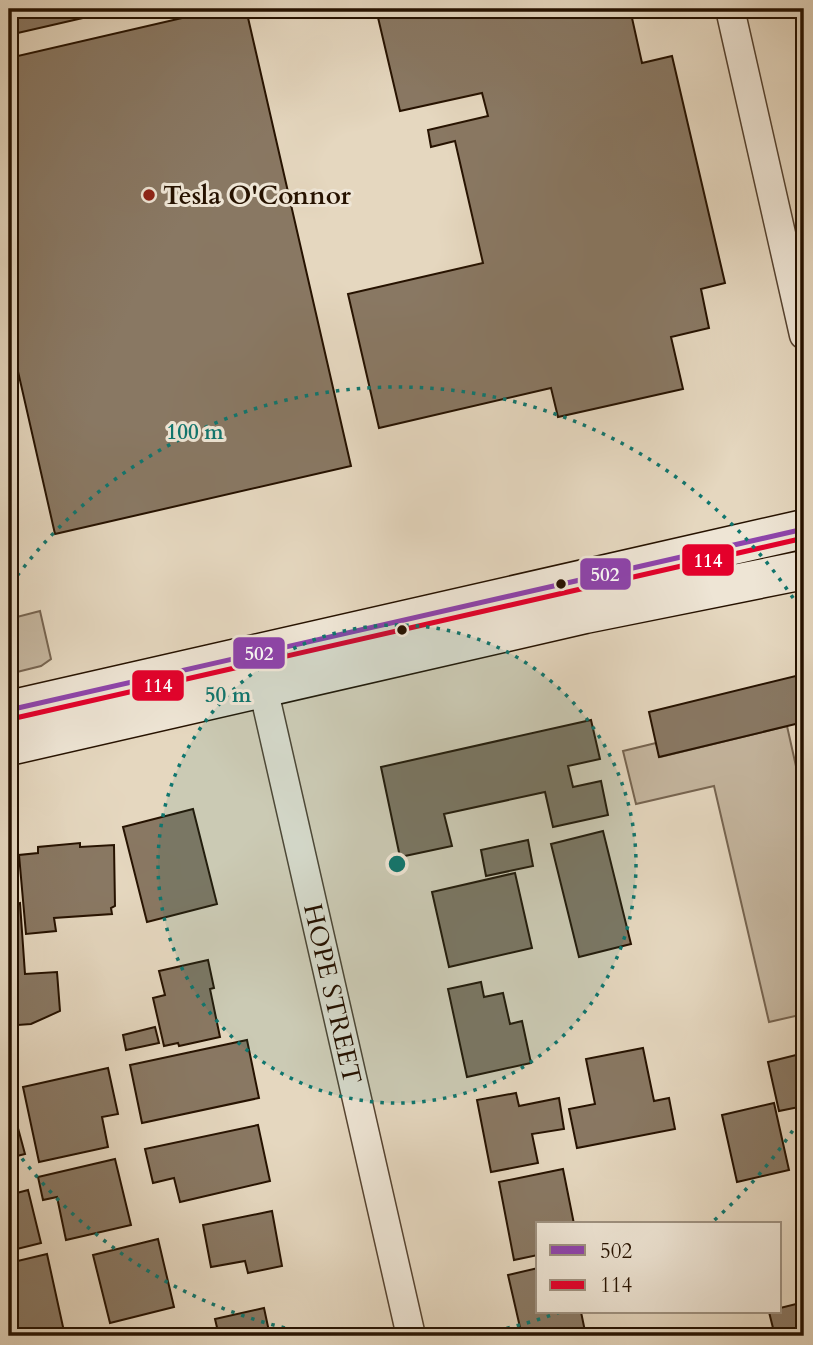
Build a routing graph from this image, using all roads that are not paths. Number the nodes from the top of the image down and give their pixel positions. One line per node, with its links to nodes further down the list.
1 (730, 9): 2 (street)
2 (804, 335)
3 (804, 529): 5 (main road)
4 (804, 570): 5 (main road)
5 (259, 671): 6 (main road); 7 (main road); 8 (street, HOPE STREET)
6 (9, 710)
7 (9, 746)
8 (411, 1336)

